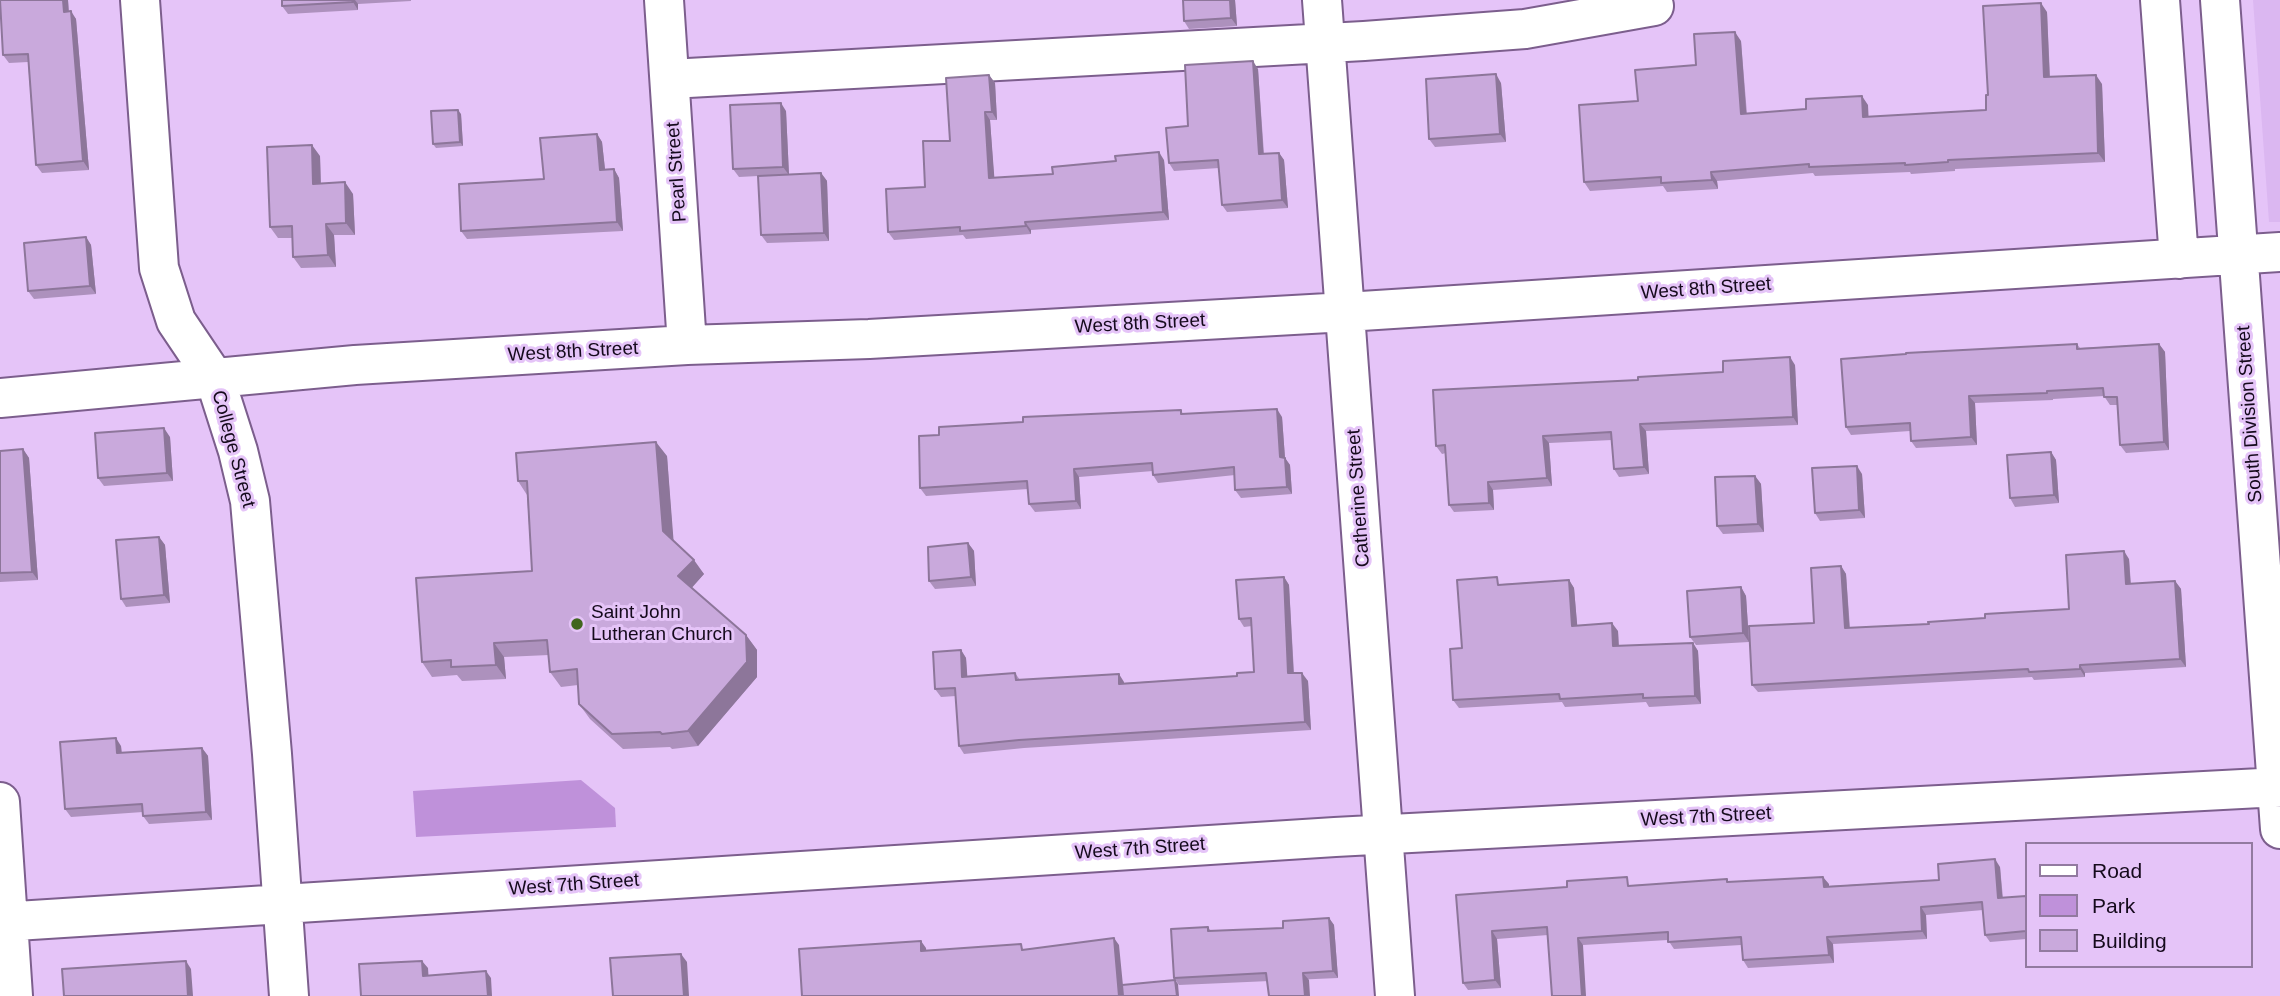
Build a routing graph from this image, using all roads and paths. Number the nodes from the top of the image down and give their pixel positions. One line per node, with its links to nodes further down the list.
1 (140, 0): 14 (street, College Street)
2 (664, 0): 8 (street, Pearl Street)
3 (1322, 0): 7 (street, Catherine Street)
4 (2160, 0): 11 (street)
5 (2220, 0): 10 (street, South Division Street)
6 (1654, 6): 7 (street)
7 (1325, 42): 8 (street); 12 (street, Catherine Street)
8 (670, 79): 13 (street, Pearl Street)
9 (2280, 252): 10 (street, West 8th Street)
10 (2238, 255): 11 (street, West 8th Street); 16 (street, South Division Street)
11 (2179, 259): 12 (street, West 8th Street)
12 (1346, 312): 13 (street, West 8th Street); 19 (street, Catherine Street)
13 (687, 345): 14 (street, West 8th Street)
14 (215, 379): 15 (street, West 8th Street); 20 (street, College Street)
15 (0, 398)
16 (2278, 787): 18 (street, South Division Street); 19 (street, West 7th Street)
17 (0, 802): 21 (street)
18 (2280, 829)
19 (1383, 834): 20 (street, West 7th Street); 24 (street, Catherine Street)
20 (281, 903): 21 (street, West 7th Street); 23 (street, College Street)
21 (4, 922): 22 (street)
22 (13, 996)
23 (289, 996)
24 (1395, 996)

